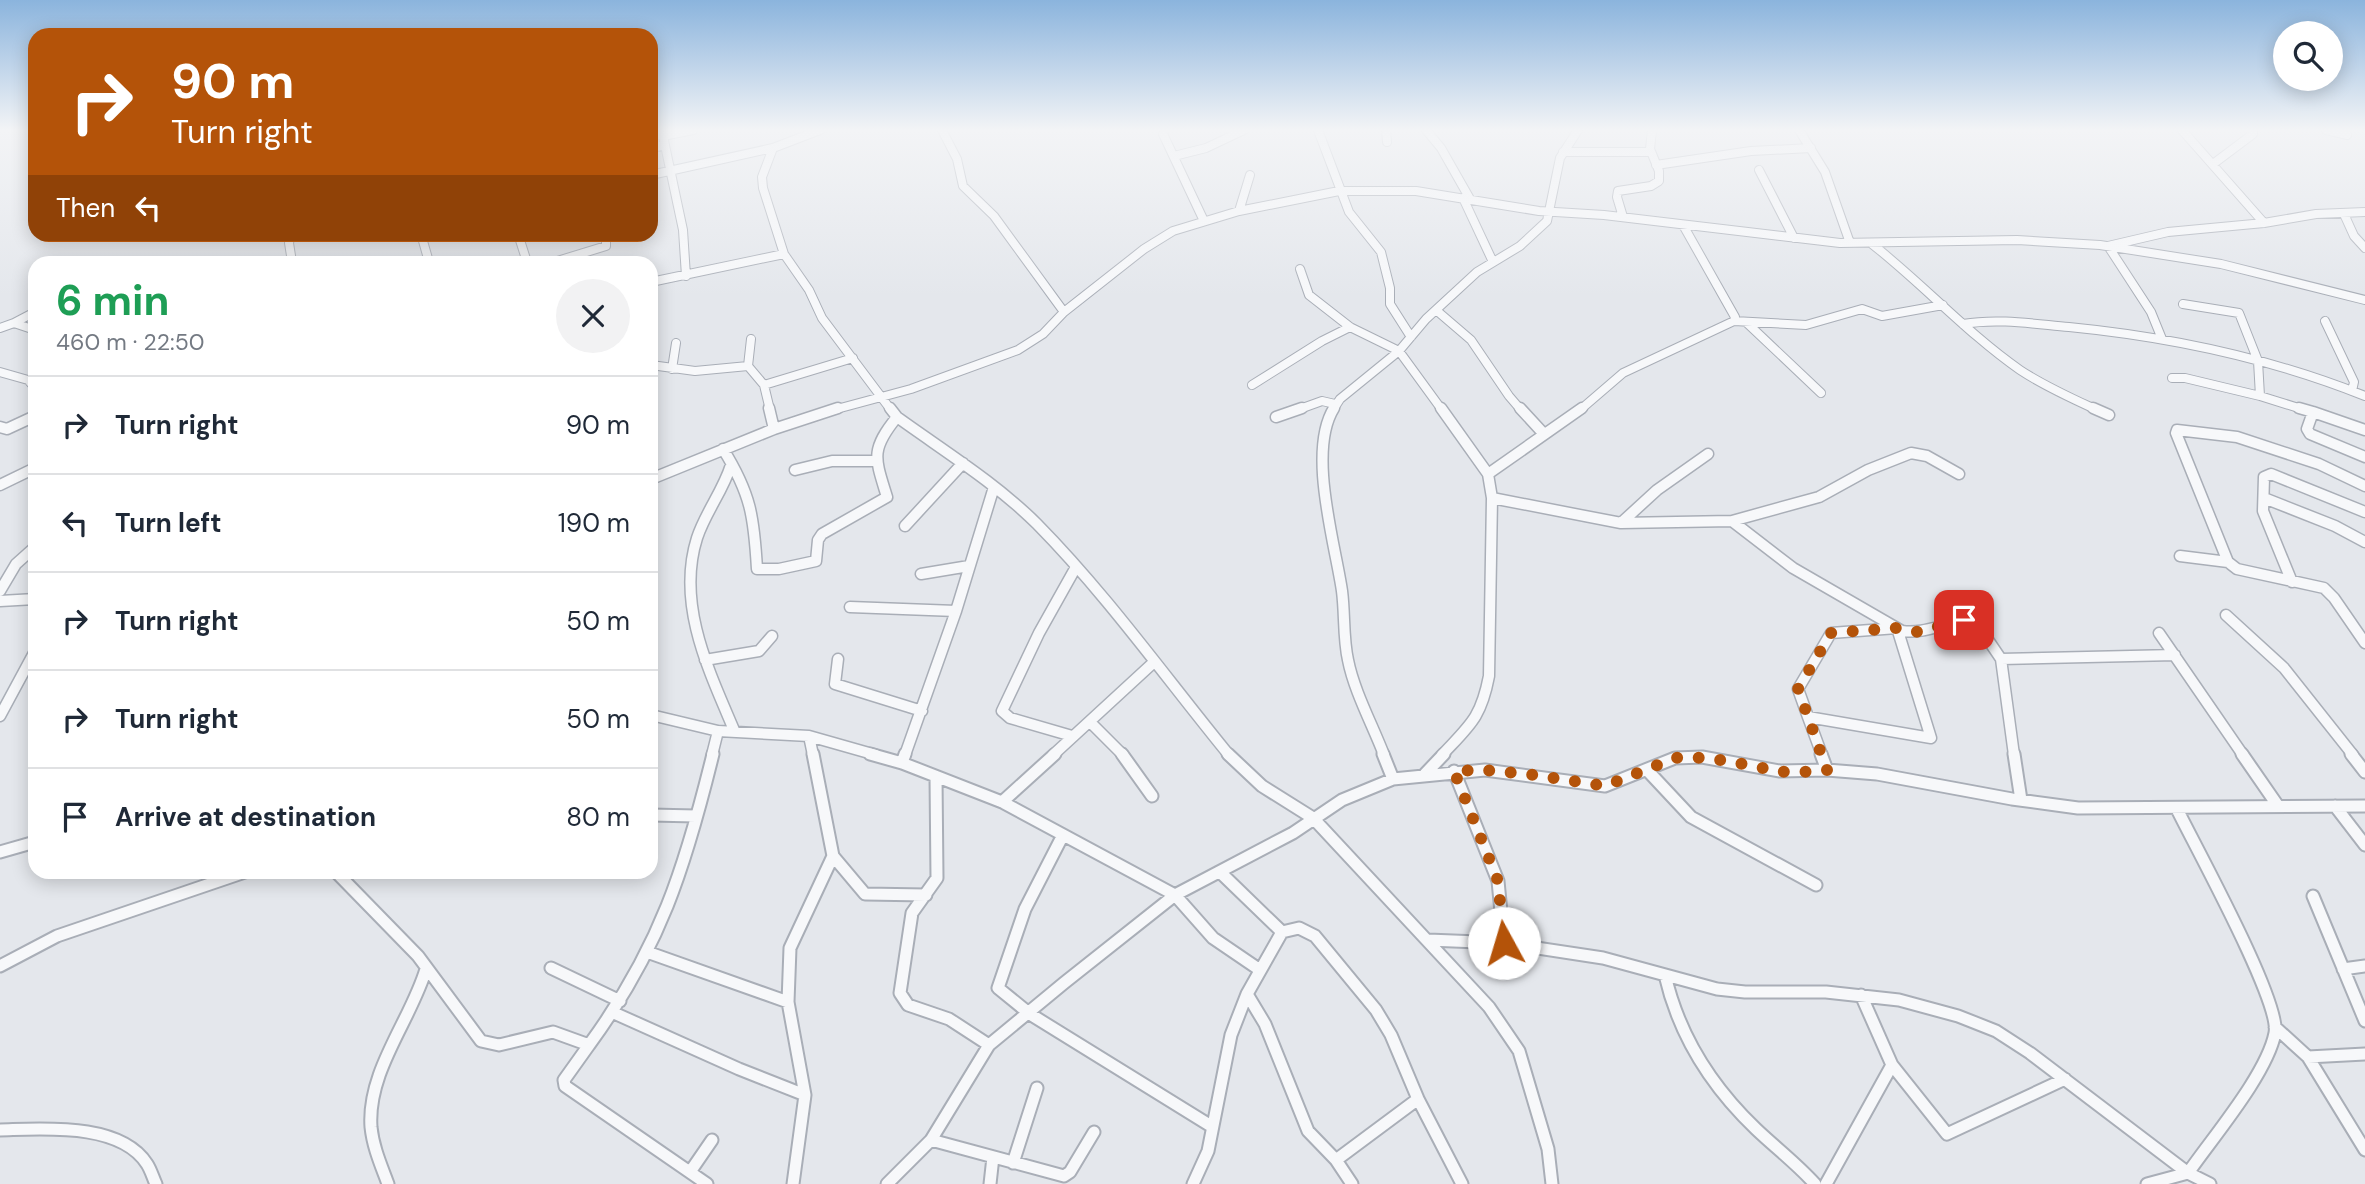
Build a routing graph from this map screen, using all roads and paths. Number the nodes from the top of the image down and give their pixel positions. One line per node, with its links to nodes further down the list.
1 (674, 185): 33 (street)
2 (762, 185): 29 (street)
3 (963, 185): 39 (street)
4 (1188, 185): 20 (street)
5 (1247, 185): 15 (street)
6 (1337, 185): 13 (street)
7 (1459, 185): 14 (street)
8 (1555, 185): 16 (street)
9 (1648, 185): 19 (street)
10 (1767, 185): 23 (street)
11 (1830, 185): 25 (street)
12 (2231, 185): 21 (street)
13 (1339, 191): 14 (street); 15 (street); 49 (street)
14 (1466, 199): 16 (street); 31 (street)
15 (1240, 211): 20 (street)
16 (1548, 212): 19 (street); 31 (street)
17 (2365, 212): 18 (street)
18 (2344, 214): 21 (street); 28 (street)
19 (1623, 217): 22 (street)
20 (1204, 221): 39 (street)
21 (2264, 223): 27 (street)
22 (1684, 225): 23 (street); 41 (street)
23 (1794, 238): 25 (street)
24 (606, 242): 30 (street)
25 (1850, 243): 26 (street)
26 (1872, 244): 27 (street); 37 (street)
27 (2108, 246): 35 (street); 51 (street)
28 (2365, 248)
29 (784, 254): 33 (street); 54 (street)
30 (574, 256)
31 (1493, 262): 38 (street)
32 (1300, 269): 46 (street)
33 (686, 276): 34 (street)
34 (658, 281)
35 (2365, 300)
36 (2183, 304): 55 (street)
37 (1943, 305): 43 (street); 45 (street)
38 (1436, 310): 49 (street); 78 (street)
39 (1064, 313): 66 (street)
40 (28, 316): 44 (street)
41 (1734, 321): 43 (street); 78 (street)
42 (2325, 321): 64 (street)
43 (1746, 322): 65 (street)
44 (13, 323): 47 (street); 48 (street)
45 (1964, 324): 51 (street); 71 (street)
46 (1350, 327): 53 (street); 63 (street)
47 (0, 328)
48 (28, 328)
49 (1410, 337): 53 (street)
50 (751, 339): 57 (street)
51 (2162, 339): 55 (street)
52 (676, 343): 58 (street)
53 (1399, 351): 69 (street); 87 (street)
54 (853, 358): 62 (street); 66 (street)
55 (2258, 361): 64 (street); 67 (street)
56 (658, 366): 58 (street)
57 (748, 366): 58 (street); 62 (street)
58 (672, 369)
59 (0, 372): 61 (street)
60 (2172, 378): 67 (street)
61 (28, 380)
62 (764, 385): 76 (street)
63 (1252, 385)
64 (2352, 391): 68 (street)
65 (1821, 393)
66 (883, 396): 72 (street); 76 (street)
67 (2260, 396): 70 (street)
68 (2365, 397)
69 (1335, 404): 73 (street); 139 (street)
70 (2313, 412): 77 (street); 81 (street)
71 (2109, 415)
72 (897, 417): 82 (street); 83 (street)
73 (1276, 417)
74 (28, 419): 75 (street)
75 (0, 427)
76 (775, 429): 79 (street)
77 (2365, 430)
78 (1544, 433): 87 (street)
79 (723, 449): 84 (street); 89 (street)
80 (1708, 454): 97 (street)
81 (2365, 457)
82 (876, 461): 84 (street); 85 (street)
83 (963, 463): 92 (street); 98 (street)
84 (731, 465): 120 (street)
85 (794, 470)
86 (28, 471): 90 (street)
87 (1488, 474): 93 (street)
88 (1959, 474): 96 (street)
89 (658, 476)
90 (0, 485)
91 (2365, 486): 102 (street)
92 (994, 487): 103 (street); 104 (street)
93 (1492, 498): 97 (street); 137 (street)
94 (2264, 498): 95 (street); 99 (street); 106 (street)
95 (2365, 512)
96 (1732, 521): 97 (street); 113 (street)
97 (1621, 523)
98 (905, 526)
99 (2365, 542)
100 (28, 553): 107 (street)
101 (2180, 556): 102 (street)
102 (2228, 562): 106 (street)
103 (969, 566): 105 (street); 111 (street)
104 (1076, 566): 121 (street); 131 (street)
105 (921, 574)
106 (2292, 582): 116 (street)
107 (0, 591)
108 (28, 599): 109 (street)
109 (0, 601)
110 (850, 607): 111 (street)
111 (957, 611): 123 (street)
112 (2226, 615): 136 (street)
113 (1897, 628): 119 (street); 126 (street); 126 (street)
114 (2159, 633): 117 (street)
115 (772, 636): 120 (street)
116 (2365, 643)
117 (2175, 655): 119 (street); 143 (street)
118 (838, 659): 123 (street)
119 (2001, 659): 141 (street)
120 (705, 660): 128 (street)
121 (1153, 663): 127 (street); 149 (street)
122 (28, 664): 124 (street)
123 (922, 711): 132 (street)
124 (0, 716)
125 (658, 717): 129 (street)
126 (1808, 717): 134 (street)
127 (1091, 723): 131 (street); 140 (street)
128 (734, 730): 129 (street); 130 (street)
129 (718, 731): 148 (street)
130 (809, 736): 132 (street); 154 (street)
131 (1072, 736): 142 (street)
132 (902, 763): 138 (street)
133 (1647, 770): 134 (street); 135 (street); 158 (street)
134 (1827, 770): 141 (street)
135 (1454, 771): 137 (street); 164 (street)
136 (2365, 772)
137 (1426, 774): 139 (street)
138 (936, 777): 142 (street); 159 (street)
139 (1393, 779): 149 (street)
140 (1152, 796)
141 (2021, 800): 146 (street)
142 (1002, 802): 150 (street)
143 (2278, 806): 144 (street); 146 (street)
144 (2335, 806): 145 (street); 152 (street)
145 (2365, 806)
146 (2177, 809): 179 (street)
147 (658, 815): 148 (street)
148 (696, 816): 165 (street)
149 (1313, 818): 155 (street); 163 (street)
150 (1063, 835): 160 (street); 177 (street)
151 (28, 844): 153 (street)
152 (2365, 845)
153 (0, 852)
154 (833, 856): 159 (street); 175 (street)
155 (1221, 873): 160 (street); 162 (street)
156 (224, 879): 166 (street)
157 (343, 879): 169 (street)
158 (1815, 885)
159 (926, 895): 181 (street)
160 (1175, 895): 171 (street); 177 (street)
161 (2313, 896): 170 (street)
162 (1282, 932): 171 (street); 188 (street)
163 (1428, 940): 164 (street); 209 (street)
164 (1504, 943): 172 (street)
165 (647, 953): 175 (street); 176 (street)
166 (0, 966)
167 (2365, 966): 170 (street)
168 (551, 968): 176 (street)
169 (426, 969): 180 (street); 201 (street)
170 (2343, 969): 178 (street)
171 (1260, 971): 173 (street)
172 (1665, 975): 174 (street); 210 (street)
173 (1247, 994): 189 (street); 196 (street)
174 (1861, 996): 184 (street); 185 (street)
175 (788, 1002): 187 (street)
176 (617, 1007): 180 (street); 187 (street)
177 (1030, 1014): 181 (street); 189 (street)
178 (2365, 1021)
179 (2275, 1027): 183 (street); 199 (street)
180 (589, 1045): 198 (street)
181 (989, 1045): 193 (street)
182 (2365, 1054): 183 (street)
183 (2308, 1057): 194 (street)
184 (1892, 1065): 185 (street); 211 (street)
185 (2064, 1079): 199 (street)
186 (1037, 1087): 197 (street)
187 (805, 1095): 203 (street)
188 (1418, 1099): 196 (street); 208 (street)
189 (1211, 1126): 206 (street)
190 (0, 1130): 200 (street)
191 (1094, 1132): 197 (street)
192 (712, 1140): 198 (street)
193 (931, 1140): 195 (street); 204 (street)
194 (2365, 1150)
195 (993, 1157): 197 (street); 205 (street)
196 (1336, 1160): 207 (street)
197 (1013, 1163)
198 (690, 1172): 202 (street)
199 (2188, 1174): 212 (street); 213 (street)
200 (156, 1184)
201 (388, 1184)
202 (707, 1184)
203 (793, 1184)
204 (887, 1184)
205 (990, 1184)
206 (1193, 1184)
207 (1352, 1184)
208 (1462, 1184)
209 (1552, 1184)
210 (1815, 1184)
211 (1826, 1184)
212 (2150, 1184)
213 (2210, 1184)

